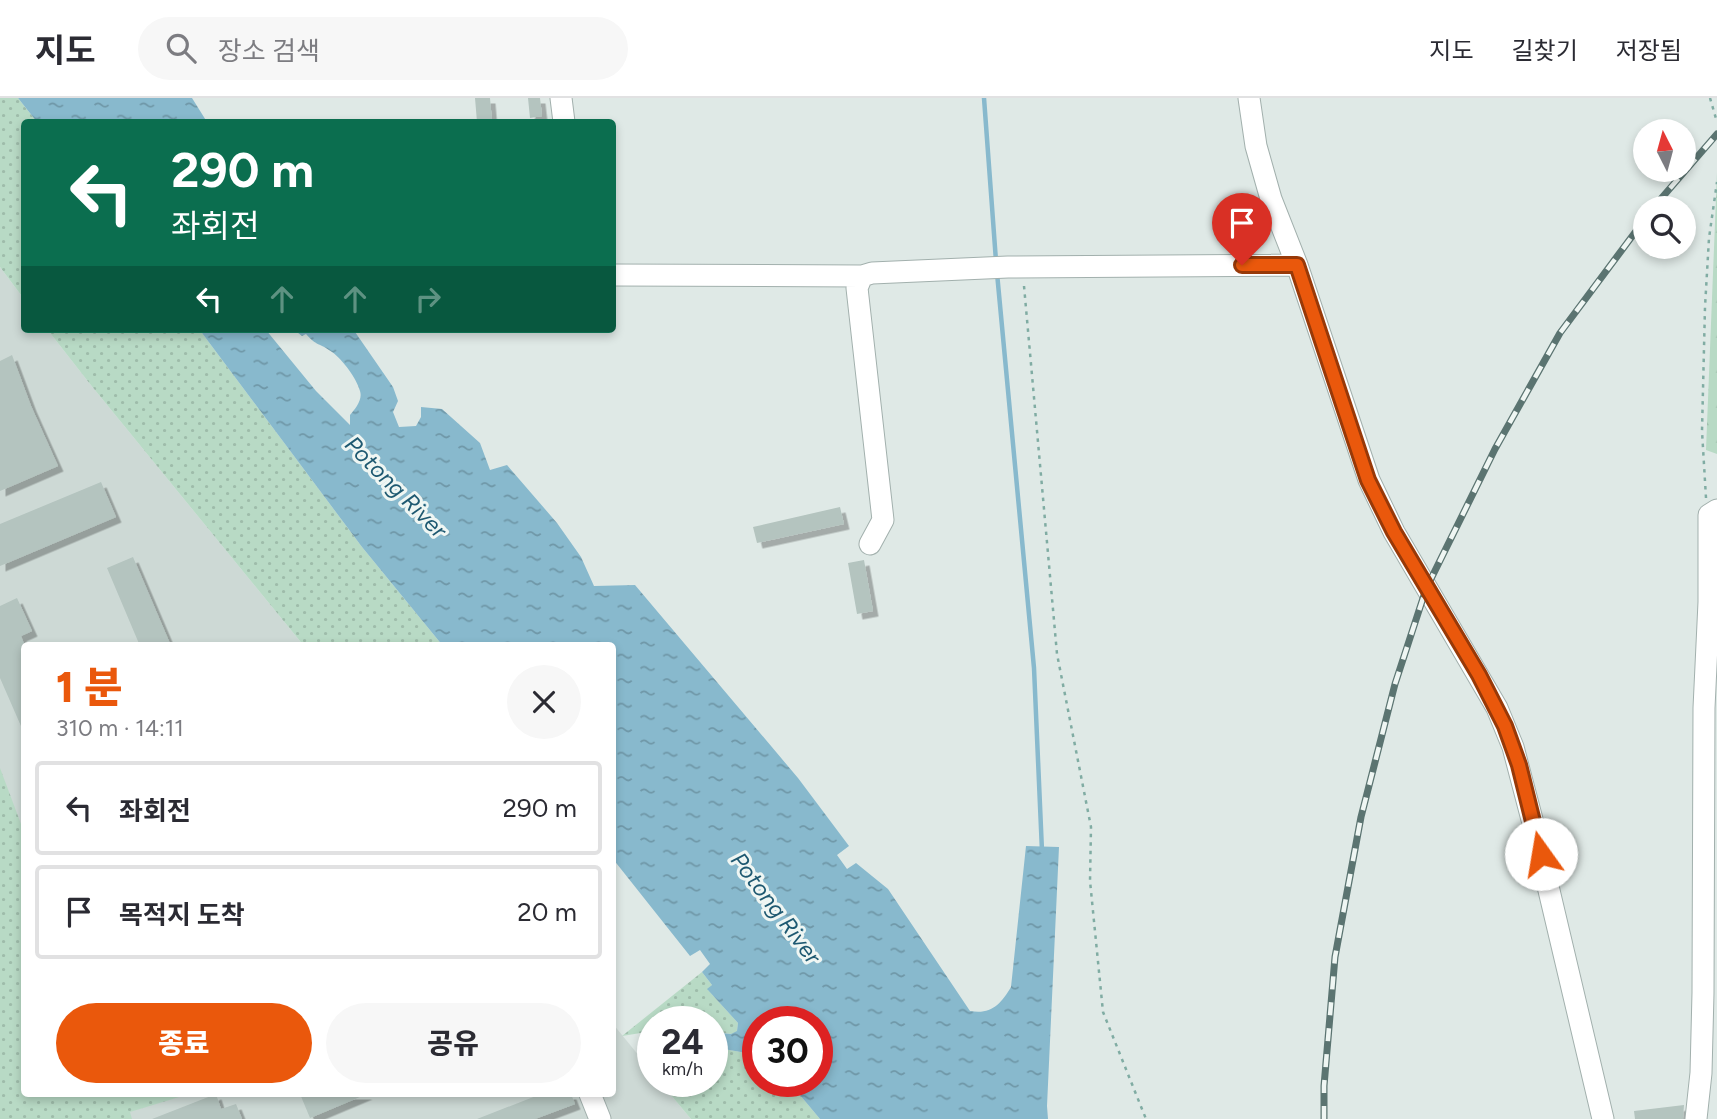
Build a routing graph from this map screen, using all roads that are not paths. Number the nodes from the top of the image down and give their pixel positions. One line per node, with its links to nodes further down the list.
1 (561, 98): 3 (street)
2 (1249, 98): 4 (street)
3 (564, 119)
4 (1297, 265): 6 (street); 11 (street)
5 (616, 275): 6 (street)
6 (862, 276): 8 (street)
7 (1713, 512): 12 (street)
8 (870, 544)
9 (591, 1097): 10 (street)
10 (600, 1119)
11 (1602, 1119)
12 (1696, 1119)

